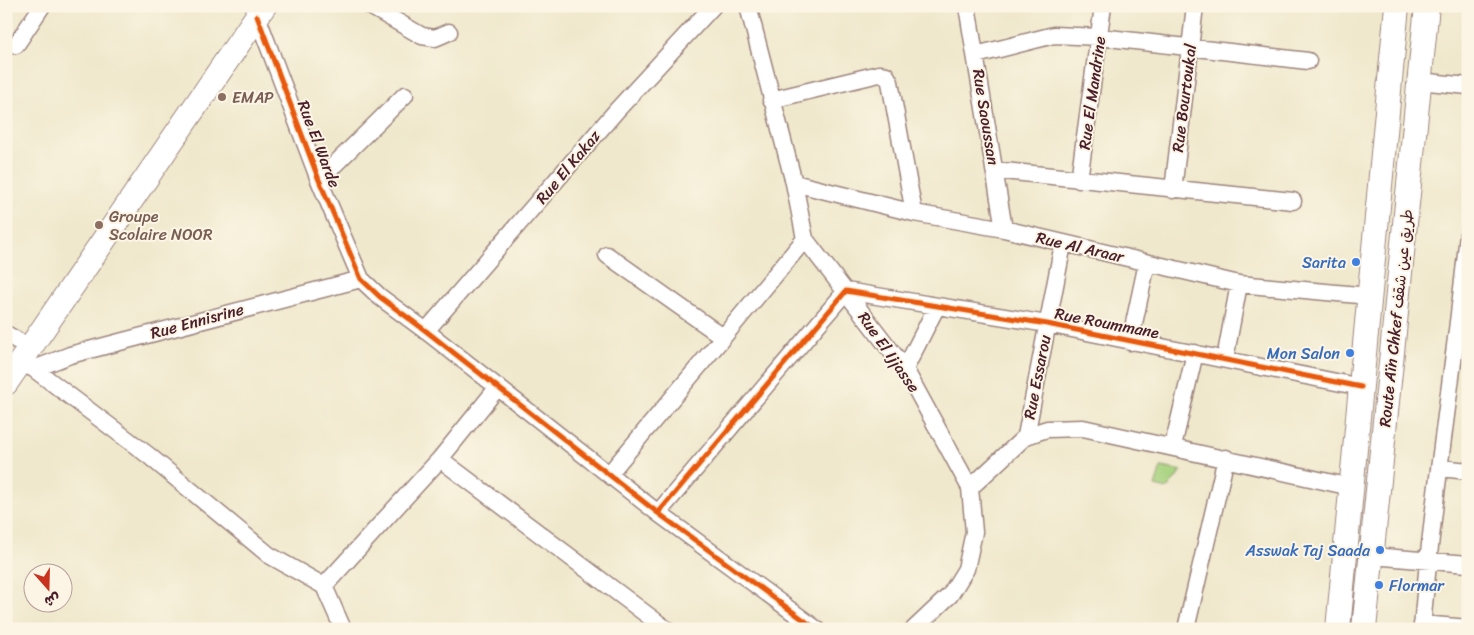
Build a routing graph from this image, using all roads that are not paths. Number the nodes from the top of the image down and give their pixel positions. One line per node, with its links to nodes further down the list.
1 (42, 6): 13 (street)
2 (370, 6): 11 (street)
3 (713, 6): 41 (street, Rue El Kakaz)
4 (748, 6): 20 (street, Rue El Ijjasse)
5 (968, 6): 15 (street, Rue Saoussan)
6 (1103, 6): 12 (street, Rue El Mandrine)
7 (1195, 6): 14 (street, Rue Bourtoukal)
8 (1397, 6): 38 (main road, Route Aïn Chkef طريق عين شقف)
9 (1427, 6): 17 (main road, Route Aïn Chkef طريق عين شقف)
10 (261, 11): 22 (street, Rue El Warde); 48 (main road)
11 (449, 32)
12 (1100, 37): 14 (street); 15 (street); 23 (street, Rue El Mandrine)
13 (16, 45)
14 (1190, 47): 16 (street); 25 (street, Rue Bourtoukal)
15 (976, 55): 21 (street, Rue Saoussan)
16 (1308, 61)
17 (1419, 81): 18 (street); 63 (main road, Route Aïn Chkef طريق عين شقف)
18 (1468, 86)
19 (405, 95): 22 (street)
20 (771, 100): 24 (street, Rue El Ijjasse); 27 (street)
21 (994, 170): 23 (street); 28 (street, Rue Saoussan)
22 (320, 180): 35 (street, Rue El Warde)
23 (1079, 180): 25 (street)
24 (794, 183): 27 (street, Rue Al Araar); 30 (street, Rue El Ijjasse)
25 (1173, 190): 26 (street)
26 (1293, 201)
27 (914, 213): 28 (street, Rue Al Araar)
28 (1004, 229): 31 (street, Rue Al Araar)
29 (1468, 234): 34 (street)
30 (805, 239): 37 (street, Rue El Ijjasse); 43 (street)
31 (1063, 244): 33 (street, Rue Al Araar); 40 (street, Rue Essarou)
32 (607, 255): 43 (street)
33 (1147, 263): 36 (street, Rue Al Araar); 45 (street)
34 (1466, 274): 44 (street)
35 (361, 279): 41 (street); 48 (street, Rue Ennisrine)
36 (1239, 284): 38 (street, Rue Al Araar); 47 (street)
37 (846, 291): 39 (street, Rue Roummane); 49 (street, Rue El Ijjasse); 62 (street)
38 (1369, 296): 52 (main road, Route Aïn Chkef طريق عين شقف)
39 (937, 306): 40 (street, Rue Roummane); 49 (street)
40 (1047, 324): 45 (street, Rue Roummane); 53 (street, Rue Essarou)
41 (426, 331): 51 (street)
42 (6, 334): 48 (street)
43 (723, 337): 59 (street)
44 (1462, 340): 57 (street)
45 (1130, 342): 46 (street, Rue Roummane)
46 (1195, 353): 47 (street, Rue Roummane); 54 (street)
47 (1225, 359): 52 (street, Rue Roummane)
48 (28, 360): 50 (main road); 66 (street)
49 (905, 369): 61 (street, Rue El Ijjasse)
50 (6, 383)
51 (498, 387): 56 (street); 59 (street)
52 (1361, 387): 60 (main road, Route Aïn Chkef طريق عين شقف)
53 (1026, 436): 54 (street); 61 (street, Rue Essarou)
54 (1173, 446): 55 (street)
55 (1226, 458): 60 (street); 73 (street)
56 (440, 459): 66 (street); 71 (street)
57 (1441, 468): 58 (street); 64 (street)
58 (1468, 471)
59 (609, 474): 62 (street)
60 (1351, 487): 74 (main road, Route Aïn Chkef طريق عين شقف)
61 (970, 488): 67 (street, Rue El Ijjasse)
62 (658, 513): 72 (street)
63 (1372, 556): 64 (street); 75 (main road, Route Aïn Chkef طريق عين شقف)
64 (1427, 560): 65 (street); 68 (street)
65 (1468, 564)
66 (324, 586): 70 (street)
67 (925, 625)
68 (1422, 626): 69 (street)
69 (1468, 628)
70 (343, 629)
71 (666, 629)
72 (816, 629)
73 (1186, 629)
74 (1338, 629)
75 (1364, 629)

